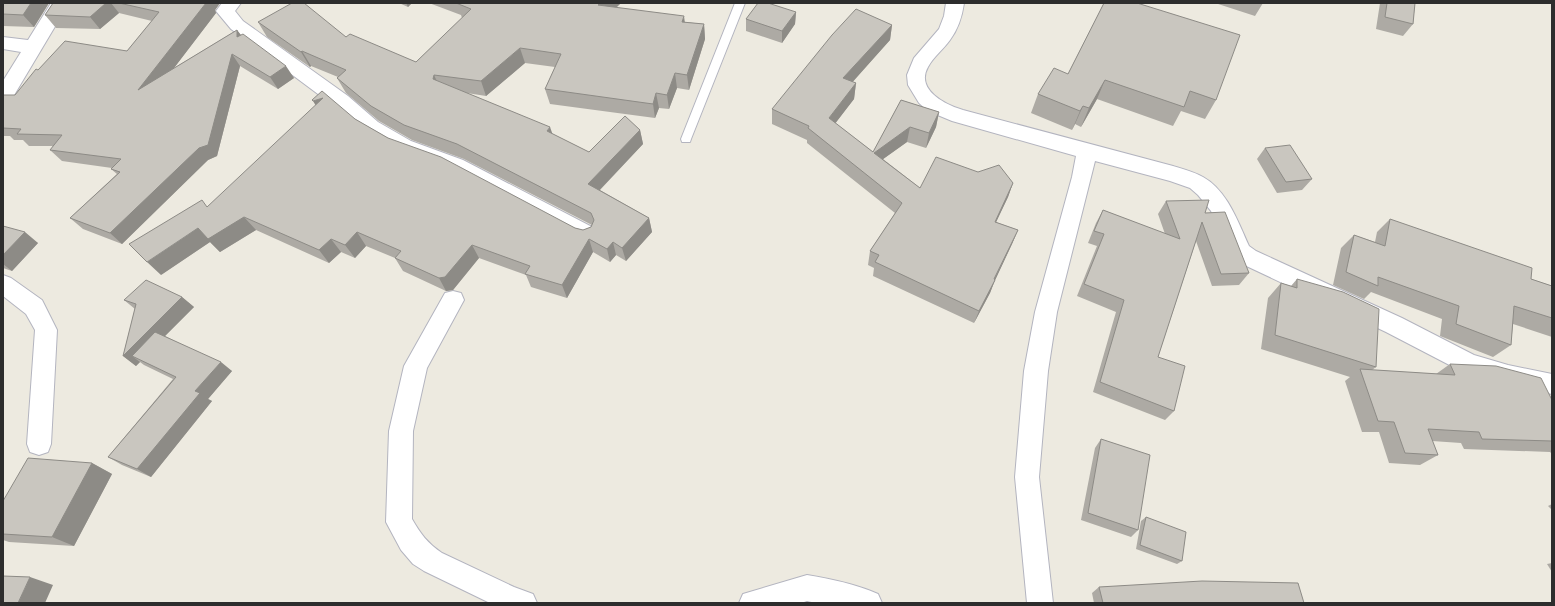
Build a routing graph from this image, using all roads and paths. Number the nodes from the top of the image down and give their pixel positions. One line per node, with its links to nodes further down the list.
1 (60, 3): 6 (street)
2 (232, 3): 10 (street)
3 (740, 3): 8 (lane)
4 (955, 3): 9 (street)
5 (3, 43): 6 (street)
6 (32, 48): 7 (street)
7 (3, 97)
8 (686, 139)
9 (1087, 151): 13 (street); 18 (street)
10 (587, 234)
11 (3, 284): 14 (street)
12 (453, 300): 15 (street)
13 (1552, 384)
14 (39, 444)
15 (524, 603)
16 (752, 603): 17 (street)
17 (869, 603)
18 (1040, 603)

